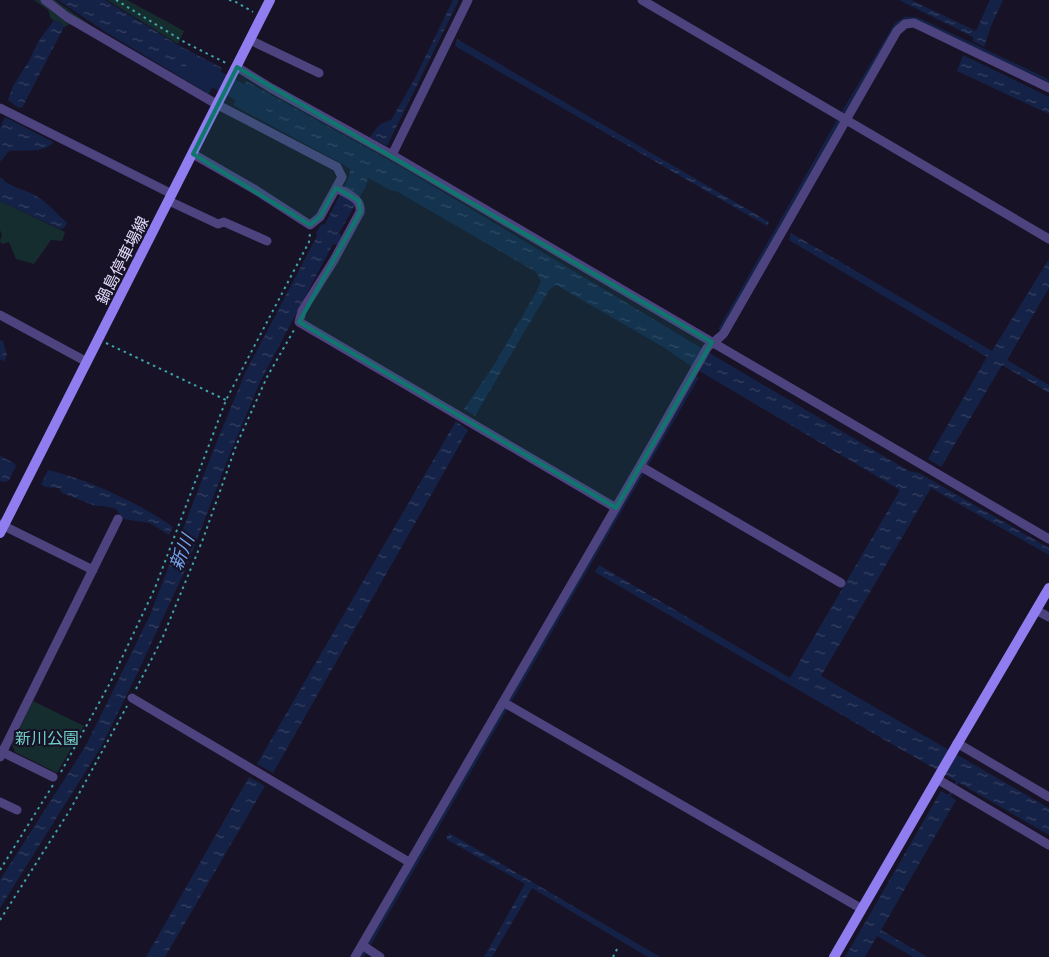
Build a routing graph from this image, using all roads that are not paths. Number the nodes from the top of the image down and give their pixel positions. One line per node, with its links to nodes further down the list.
1 (45, 0): 9 (street)
2 (270, 0): 5 (main road, 鍋島停車場線)
3 (468, 0): 13 (street)
4 (642, 0): 11 (street)
5 (250, 40): 6 (main road, 鍋島停車場線); 7 (street)
6 (237, 67): 9 (main road, 鍋島停車場線); 13 (street)
7 (319, 73)
8 (1049, 88): 11 (street)
9 (218, 105): 12 (main road, 鍋島停車場線); 14 (street)
10 (0, 108): 15 (street)
11 (846, 120): 16 (street); 19 (street)
12 (193, 154): 14 (street); 15 (main road, 鍋島停車場線)
13 (392, 155): 19 (street)
14 (338, 189): 22 (street)
15 (170, 198): 17 (street); 20 (main road, 鍋島停車場線)
16 (1049, 239)
17 (267, 240)
18 (0, 315): 20 (street)
19 (710, 345): 21 (street); 25 (street)
20 (87, 362): 24 (main road, 鍋島停車場線)
21 (643, 468): 22 (street); 27 (street)
22 (616, 508): 32 (street)
23 (118, 519): 26 (street)
24 (1, 528): 26 (street)
25 (1049, 540)
26 (93, 570): 34 (street)
27 (840, 583)
28 (1049, 588): 29 (main road)
29 (1036, 610): 30 (street); 33 (main road)
30 (1049, 617)
31 (132, 698): 41 (street)
32 (503, 702): 41 (street); 42 (street)
33 (956, 746): 36 (main road); 37 (street)
34 (1, 753): 35 (street)
35 (54, 777)
36 (938, 777): 40 (street); 42 (main road)
37 (1049, 797)
38 (0, 802): 39 (street)
39 (17, 810)
40 (1049, 845)
41 (409, 862): 43 (street)
42 (862, 909): 46 (main road)
43 (362, 945): 44 (street); 45 (street)
44 (355, 957)
45 (380, 957)
46 (834, 957)

